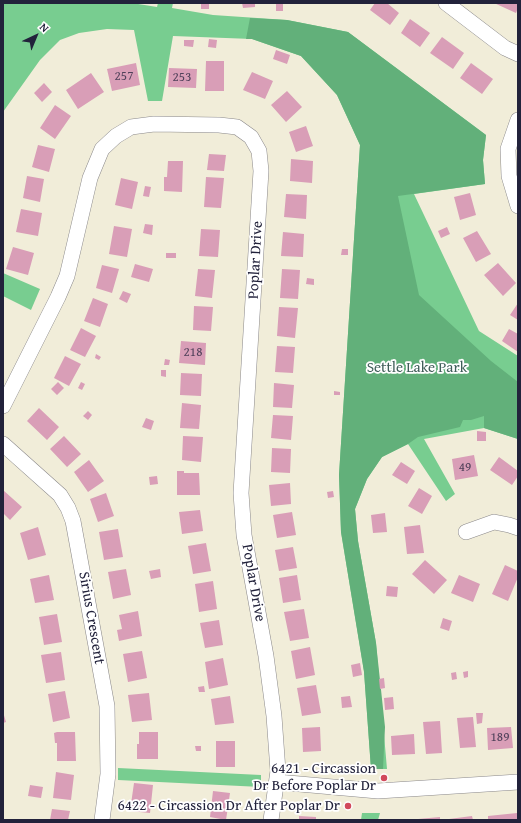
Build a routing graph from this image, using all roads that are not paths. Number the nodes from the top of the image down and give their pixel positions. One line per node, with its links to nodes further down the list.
1 (446, 3): 2 (street)
2 (518, 54)
3 (518, 120): 4 (street)
4 (518, 206)
5 (3, 406): 9 (street, Poplar Drive)
6 (3, 444): 11 (street, Sirius Crescent)
7 (518, 528): 8 (street)
8 (466, 532)
9 (277, 782): 10 (street); 12 (street, Poplar Drive)
10 (518, 782)
11 (102, 820)
12 (271, 820)

